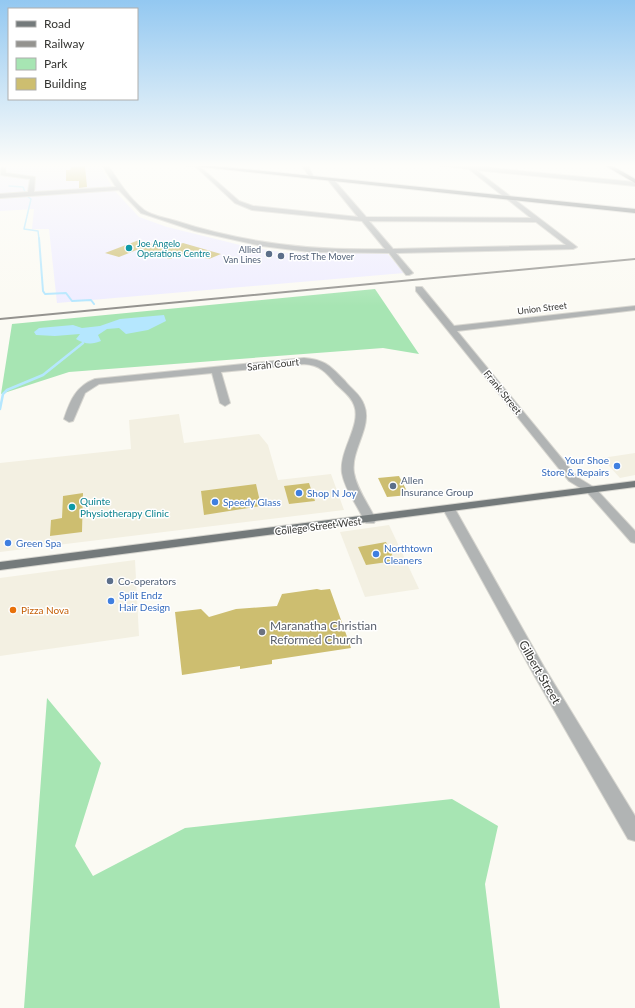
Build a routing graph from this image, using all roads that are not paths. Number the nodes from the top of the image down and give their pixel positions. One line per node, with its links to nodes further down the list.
1 (143, 212): 7 (street)
2 (297, 212): 5 (street)
3 (356, 212): 5 (street)
4 (528, 212): 6 (street)
5 (362, 219): 6 (street); 7 (street)
6 (539, 220): 7 (street)
7 (390, 251): 8 (street)
8 (409, 274)
9 (419, 289): 11 (street, Frank Street)
10 (635, 308): 11 (street, Union Street)
11 (451, 328): 16 (street, Frank Street)
12 (216, 370): 13 (street); 14 (street, Sarah Court); 18 (street, Sarah Court)
13 (225, 404)
14 (69, 419)
15 (635, 484): 16 (main road, College Street West)
16 (591, 490): 17 (main road, College Street West); 19 (street, Frank Street)
17 (449, 509): 18 (main road, College Street West); 21 (street, Gilbert Street)
18 (370, 520): 20 (main road, College Street West)
19 (635, 539)
20 (0, 566)
21 (635, 833)

